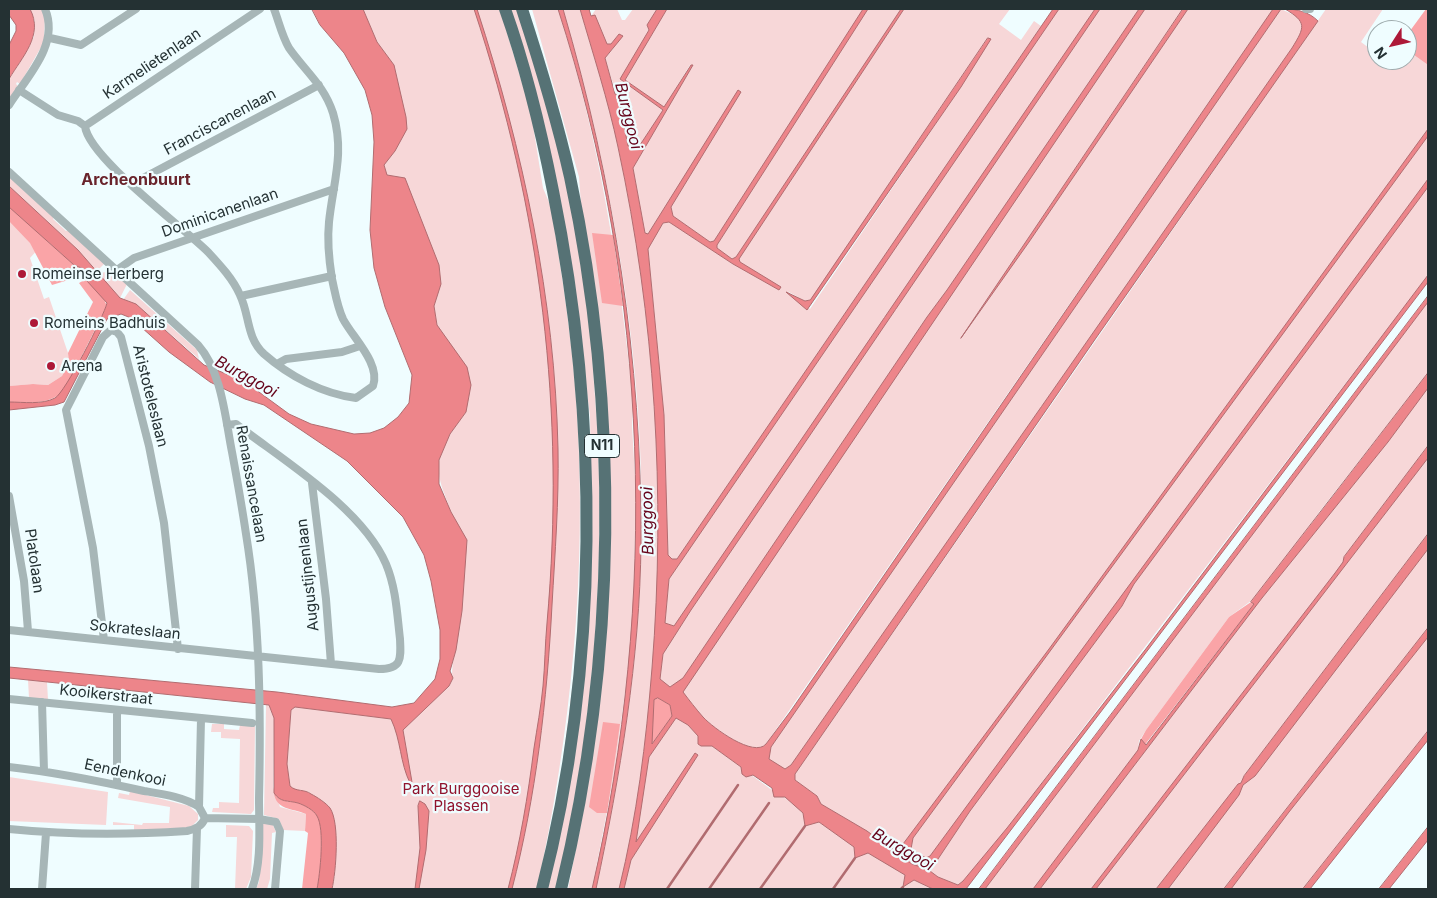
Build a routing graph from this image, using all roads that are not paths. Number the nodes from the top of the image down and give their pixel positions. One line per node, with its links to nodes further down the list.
1 (46, 9): 7 (street)
2 (136, 9): 7 (street)
3 (260, 9): 11 (street, Karmelietenlaan)
4 (274, 9): 8 (street)
5 (505, 9): 48 (highway, N11)
6 (522, 9): 49 (highway, N11)
7 (50, 38): 9 (street)
8 (319, 85): 13 (street, Franciscanenlaan); 14 (street)
9 (19, 90): 10 (street); 11 (street)
10 (9, 105)
11 (84, 126): 13 (street)
12 (9, 172): 16 (street, Renaissancelaan)
13 (135, 186): 15 (street)
14 (334, 189): 15 (street, Dominicanenlaan); 17 (street)
15 (192, 238): 16 (street, Dominicanenlaan); 18 (street)
16 (117, 270): 21 (street, Renaissancelaan)
17 (332, 276): 18 (street); 19 (street)
18 (241, 296): 20 (street)
19 (360, 346): 20 (street); 20 (street)
20 (277, 364)
21 (227, 425): 22 (street); 28 (street, Renaissancelaan)
22 (312, 483): 29 (street, Augustijnenlaan); 29 (street)
23 (9, 496): 25 (street, Platolaan)
24 (9, 630): 25 (street, Sokrateslaan)
25 (28, 631): 26 (street, Sokrateslaan)
26 (104, 640): 27 (street, Sokrateslaan); 27 (street, Aristoteleslaan)
27 (178, 649): 28 (street, Sokrateslaan)
28 (258, 655): 29 (street); 40 (street, Renaissancelaan)
29 (331, 664)
30 (9, 699): 31 (street, Kooikerstraat)
31 (42, 702): 32 (street, Kooikerstraat); 36 (street)
32 (117, 710): 33 (street, Kooikerstraat); 37 (street)
33 (201, 719): 34 (street, Kooikerstraat); 38 (street)
34 (252, 723)
35 (9, 767): 36 (street, Eendenkooi)
36 (44, 771): 37 (street, Eendenkooi)
37 (117, 785): 38 (street, Eendenkooi)
38 (199, 807): 39 (street)
39 (204, 818): 40 (street); 41 (street)
40 (259, 819): 46 (street, Renaissancelaan); 47 (street)
41 (197, 828): 43 (street); 45 (street)
42 (9, 830): 43 (street)
43 (46, 833): 44 (street)
44 (42, 889)
45 (195, 889)
46 (252, 889)
47 (275, 889)
48 (542, 889)
49 (561, 889)

